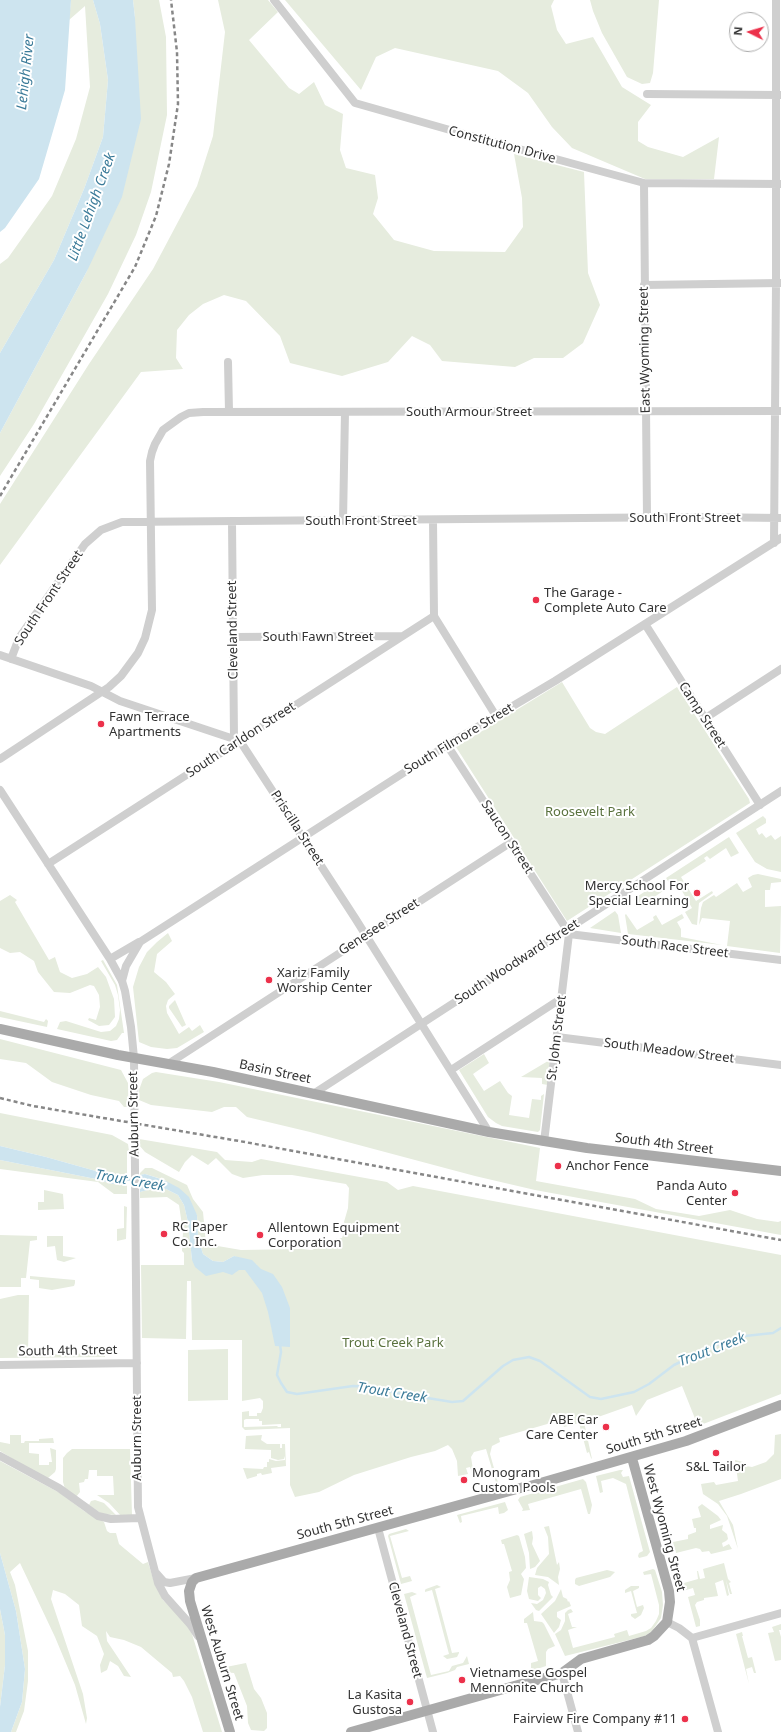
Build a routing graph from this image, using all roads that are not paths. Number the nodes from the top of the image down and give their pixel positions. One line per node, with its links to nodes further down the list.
1 (274, 0): 5 (street, Constitution Drive)
2 (776, 0): 4 (street)
3 (647, 94): 4 (street)
4 (779, 95): 6 (street)
5 (644, 183): 6 (street, Constitution Drive); 8 (street, East Wyoming Street)
6 (779, 184): 7 (street)
7 (779, 283): 8 (street); 10 (street)
8 (644, 285): 11 (street, East Wyoming Street)
9 (228, 362): 12 (street)
10 (778, 410): 11 (street, South Armour Street); 15 (street)
11 (646, 411): 13 (street, South Armour Street); 14 (street, East Wyoming Street)
12 (229, 412): 13 (street, South Armour Street); 17 (street, South Armour Street)
13 (345, 412): 19 (street)
14 (647, 518): 15 (street, South Front Street); 16 (street, South Front Street)
15 (778, 518): 20 (street)
16 (434, 520): 19 (street, South Front Street); 21 (street)
17 (152, 521): 18 (street, South Front Street); 26 (street, South Front Street); 28 (street)
18 (232, 521): 19 (street, South Front Street); 24 (street, Cleveland Street)
19 (343, 521)
20 (777, 540): 22 (street, South Filmore Street)
21 (434, 616): 23 (street, South Carldon Street); 29 (street)
22 (644, 624): 29 (street, South Filmore Street); 30 (street, Camp Street)
23 (402, 636): 24 (street, South Fawn Street); 31 (street, South Carldon Street)
24 (233, 637): 31 (street, Cleveland Street)
25 (0, 655): 26 (street)
26 (11, 659): 28 (street)
27 (781, 669): 30 (street)
28 (102, 692): 31 (street); 33 (street)
29 (496, 716): 32 (street, South Filmore Street)
30 (704, 718): 36 (street, Camp Street)
31 (237, 740): 37 (street, Priscilla Street); 39 (street, South Carldon Street)
32 (447, 745): 37 (street, South Filmore Street); 38 (street, Saucon Street)
33 (0, 759)
34 (0, 790): 39 (street, Auburn Street)
35 (781, 791): 36 (street, South Woodward Street)
36 (760, 805): 40 (street, South Woodward Street)
37 (303, 837): 41 (street, Priscilla Street); 42 (street, South Filmore Street)
38 (510, 843): 40 (street, Saucon Street); 41 (street, Genesee Street)
39 (48, 864): 43 (street, Auburn Street)
40 (568, 932): 44 (street, South Race Street); 46 (street, St. John Street); 47 (street, South Woodward Street)
41 (366, 936): 47 (street, Priscilla Street); 51 (street, Genesee Street)
42 (140, 942): 43 (street, South Filmore Street); 45 (street, South Filmore Street)
43 (110, 959): 45 (street, Auburn Street)
44 (781, 960)
45 (122, 981): 50 (street, Auburn Street)
46 (562, 998): 49 (street, St. John Street); 53 (street)
47 (422, 1024): 53 (street, Priscilla Street); 54 (street, South Woodward Street)
48 (0, 1030): 50 (main road, Basin Street)
49 (557, 1037): 52 (street, South Meadow Street); 56 (street, St. John Street)
50 (134, 1058): 51 (main road, Basin Street); 58 (street, Auburn Street)
51 (168, 1064): 54 (main road, Basin Street)
52 (781, 1065)
53 (451, 1070): 55 (street, Priscilla Street)
54 (313, 1094): 55 (main road, Basin Street)
55 (489, 1132): 56 (main road, Basin Street)
56 (544, 1142): 57 (main road, South 4th Street)
57 (781, 1171)
58 (137, 1363): 59 (street, South 4th Street); 63 (street, Auburn Street)
59 (0, 1365)
60 (781, 1406): 62 (main road, South 5th Street)
61 (0, 1456): 63 (street)
62 (632, 1458): 64 (main road, South 5th Street); 68 (main road, West Wyoming Street)
63 (140, 1518): 65 (street, Auburn Street)
64 (378, 1528): 66 (main road, South 5th Street); 72 (street, Cleveland Street)
65 (153, 1569): 66 (street); 70 (street, Auburn Street)
66 (196, 1578): 70 (main road, West Auburn Street)
67 (781, 1613): 69 (street)
68 (667, 1622): 69 (street); 71 (main road)
69 (692, 1638): 77 (street)
70 (202, 1641): 73 (main road, West Auburn Street)
71 (562, 1673): 72 (main road); 76 (street)
72 (427, 1711): 74 (main road); 75 (street, Cleveland Street)
73 (230, 1732)
74 (351, 1732)
75 (433, 1732)
76 (578, 1732)
77 (718, 1732)

